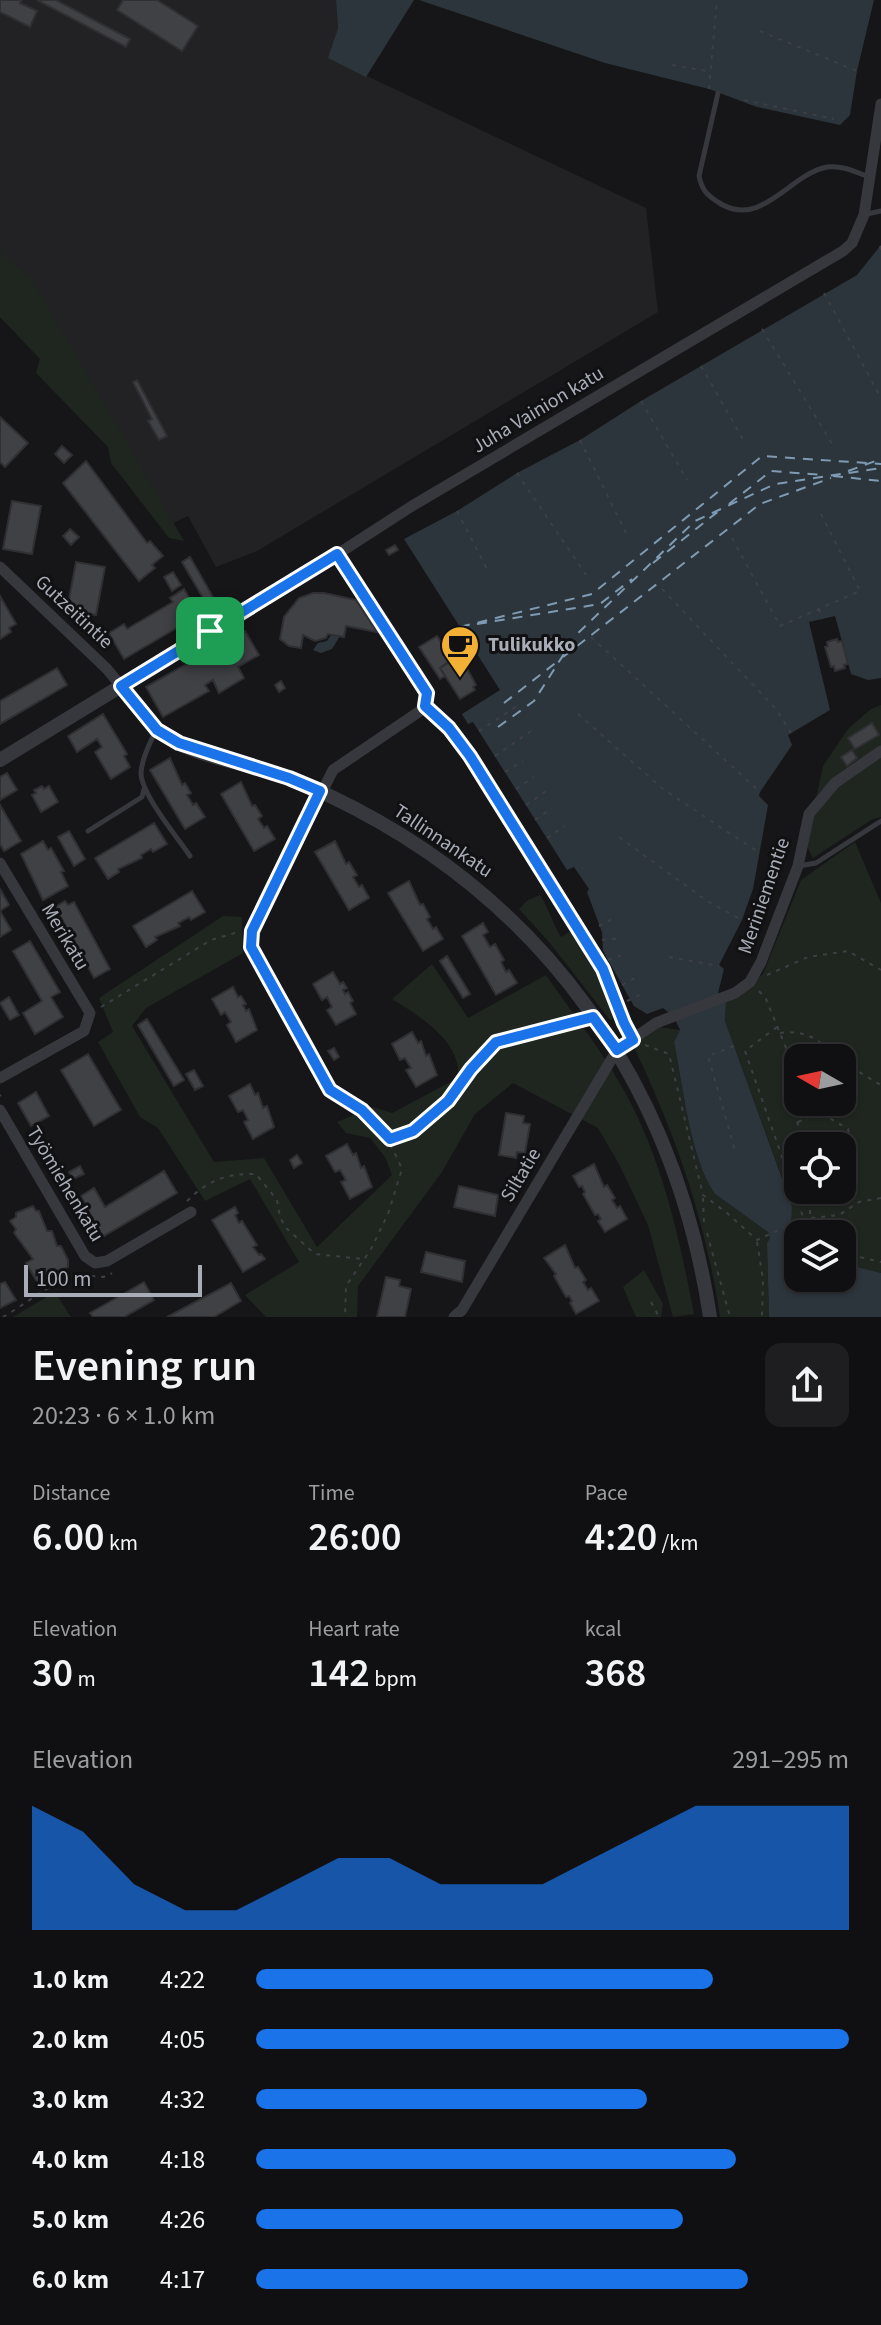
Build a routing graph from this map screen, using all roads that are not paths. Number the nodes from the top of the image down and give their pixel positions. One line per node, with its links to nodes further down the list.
1 (718, 93): 3 (lane)
2 (881, 104): 3 (street, Juha Vainion katu)
3 (869, 177): 5 (street, Juha Vainion katu)
4 (881, 211): 5 (lane)
5 (864, 215): 6 (street, Juha Vainion katu)
6 (337, 554): 8 (street, Juha Vainion katu); 13 (street)
7 (0, 567): 8 (street, Gutzeitintie)
8 (121, 686): 9 (street, Tallinnankatu); 11 (street)
9 (157, 730): 12 (lane); 13 (street, Tallinnankatu)
10 (881, 751): 18 (street, Meriniementie)
11 (0, 760)
12 (145, 788): 15 (lane); 16 (lane)
13 (320, 791): 19 (street, Tallinnankatu); 21 (street)
14 (881, 821): 18 (lane)
15 (88, 831)
16 (190, 856)
17 (0, 863): 20 (street, Merikatu)
18 (798, 866): 19 (street, Meriniementie)
19 (617, 1050): 24 (street, Siltatie); 25 (street, Tallinnankatu)
20 (0, 1078)
21 (330, 1090)
22 (0, 1110): 23 (street, Työmiehenkatu)
23 (188, 1207)
24 (454, 1317)
25 (710, 1317)

